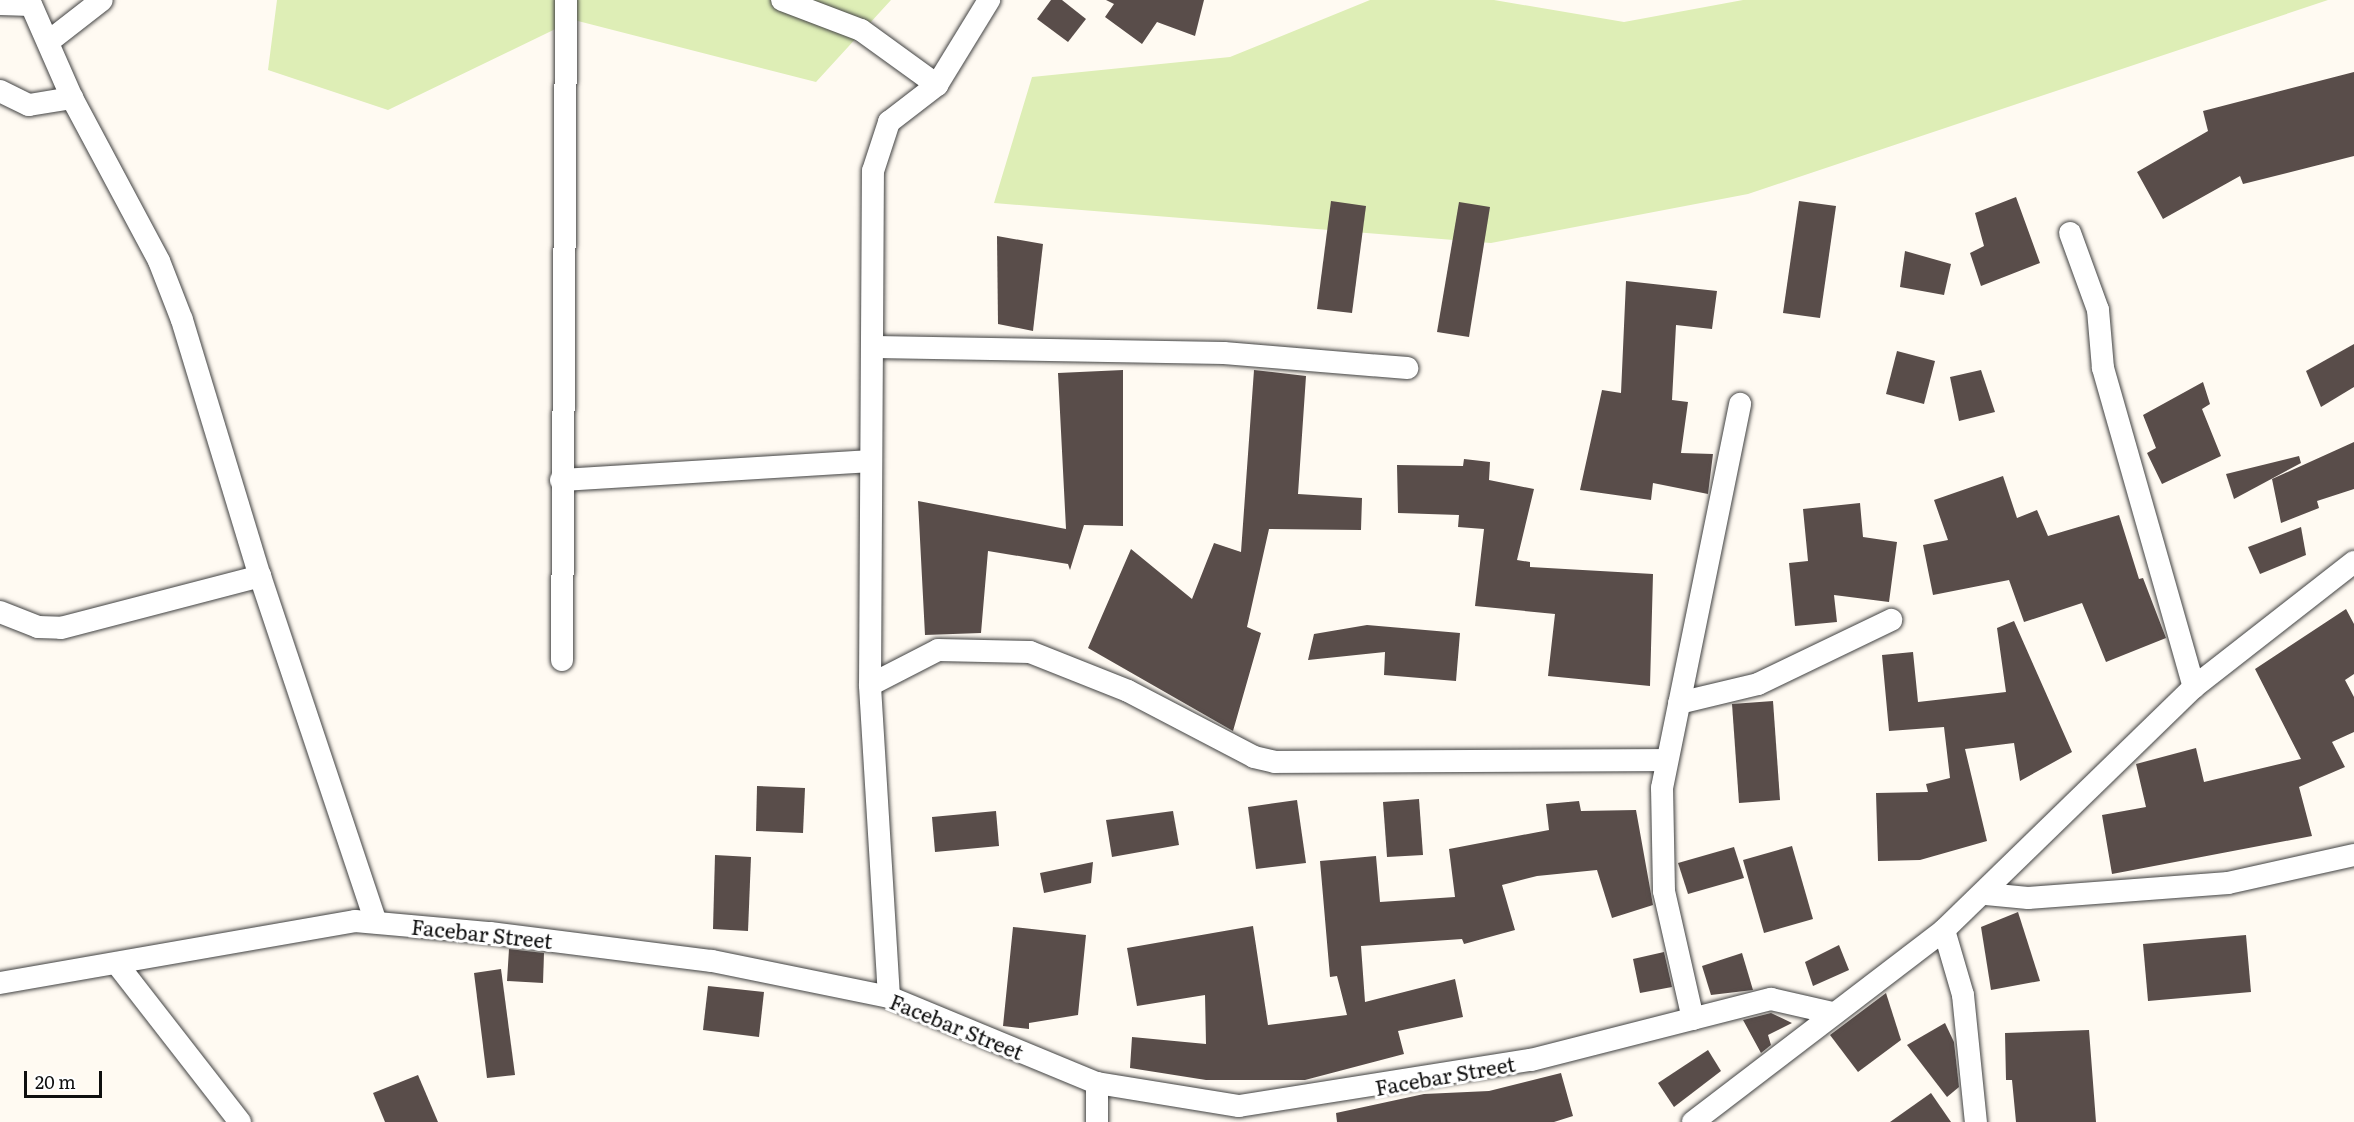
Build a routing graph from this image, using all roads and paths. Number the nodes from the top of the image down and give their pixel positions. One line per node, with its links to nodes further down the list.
1 (102, 0): 7 (street)
2 (566, 0): 16 (street)
3 (782, 0): 8 (street)
4 (989, 0): 8 (street)
5 (30, 2): 6 (street); 7 (street)
6 (0, 4)
7 (48, 42): 10 (street)
8 (937, 85): 12 (street)
9 (0, 91): 10 (street)
10 (72, 98): 18 (street)
11 (2070, 233): 23 (street)
12 (875, 347): 13 (street); 15 (street)
13 (1407, 368)
14 (1740, 404): 24 (street)
15 (868, 461): 16 (street); 22 (street)
16 (561, 480): 21 (street)
17 (2354, 562): 23 (street)
18 (260, 576): 19 (street); 28 (street)
19 (0, 612)
20 (1891, 620): 24 (street)
21 (562, 660)
22 (870, 685): 25 (street); 32 (street)
23 (2194, 687): 27 (street)
24 (1679, 703): 25 (street)
25 (1664, 760): 34 (street)
26 (2354, 855): 27 (street)
27 (1986, 894): 29 (street)
28 (376, 922): 30 (street, Facebar Street); 32 (street, Facebar Street)
29 (1944, 930): 33 (street); 39 (street)
30 (117, 964): 31 (street, Facebar Street); 36 (street)
31 (0, 983)
32 (889, 997): 35 (street, Facebar Street)
33 (1832, 1013): 34 (street, Facebar Street); 38 (street)
34 (1693, 1019): 35 (street, Facebar Street)
35 (1097, 1083): 37 (street)
36 (240, 1122)
37 (1097, 1122)
38 (1693, 1122)
39 (1977, 1122)

